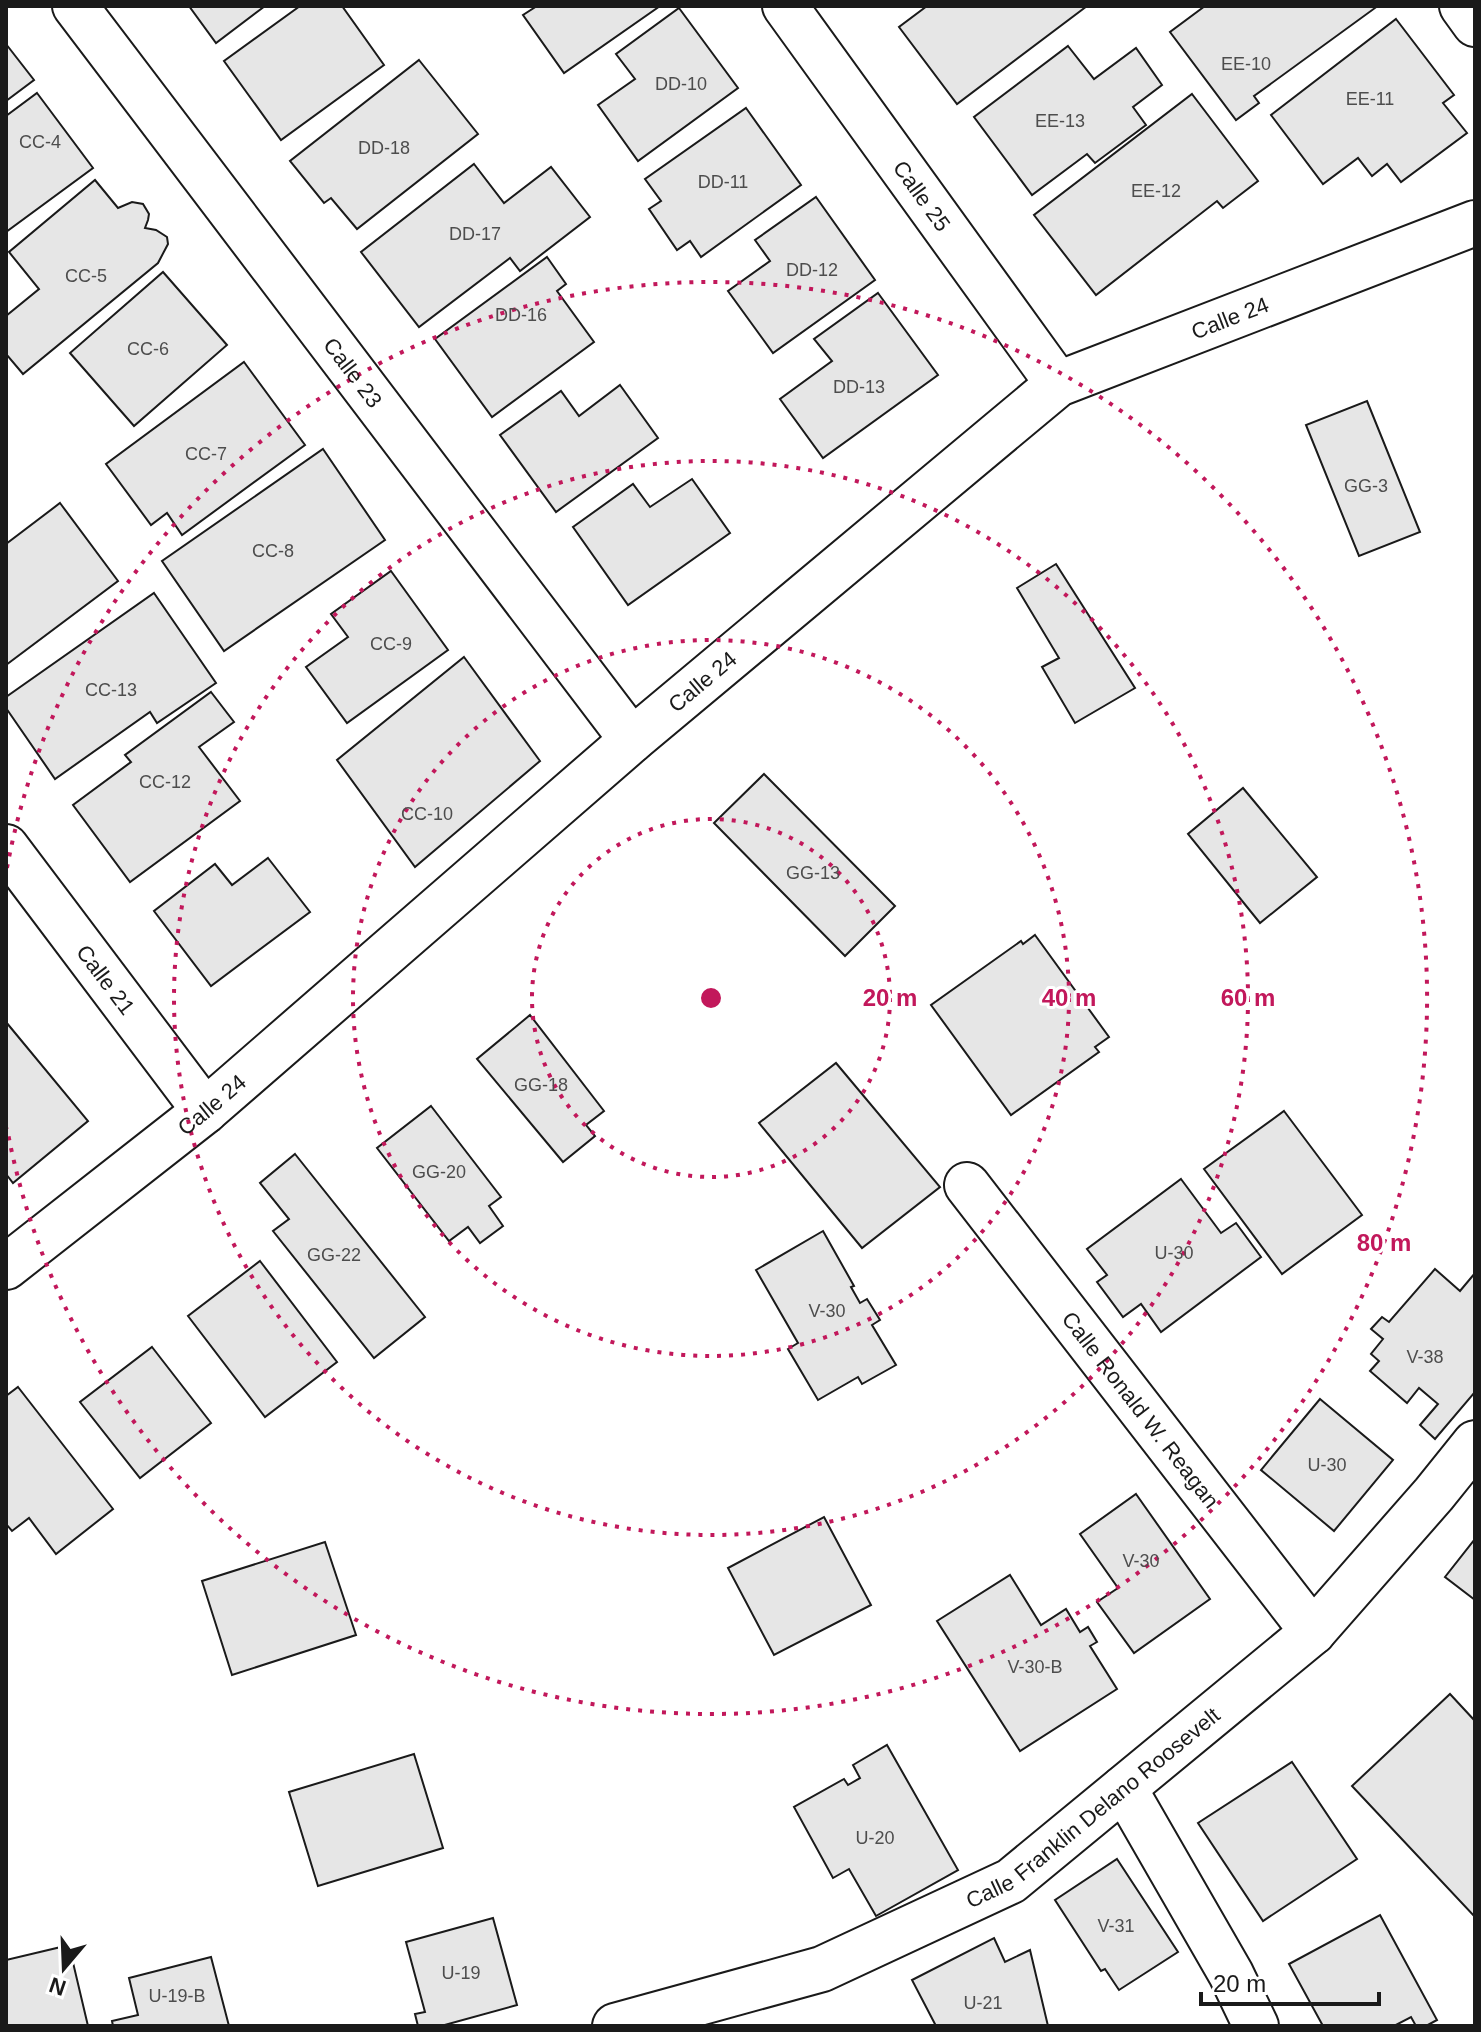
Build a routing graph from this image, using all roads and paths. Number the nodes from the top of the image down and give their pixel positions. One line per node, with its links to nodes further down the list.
1 (75, 6): 7 (street, Calle 23)
2 (785, 6): 6 (street, Calle 25)
3 (1462, 6): 4 (street)
4 (1475, 24)
5 (1475, 223): 6 (street, Calle 24)
6 (1058, 384): 7 (street, Calle 24)
7 (632, 740): 9 (street, Calle 24)
8 (6, 847): 9 (street, Calle 21)
9 (205, 1111): 11 (street, Calle 24)
10 (967, 1185): 13 (street, Calle Ronald W. Reagan)
11 (6, 1267)
12 (1475, 1443): 13 (street, Calle Franklin Delano Roosevelt)
13 (1313, 1632): 14 (street, Calle Franklin Delano Roosevelt)
14 (1124, 1788): 15 (street, Calle Franklin Delano Roosevelt); 16 (street)
15 (615, 2026)
16 (1256, 2026)

